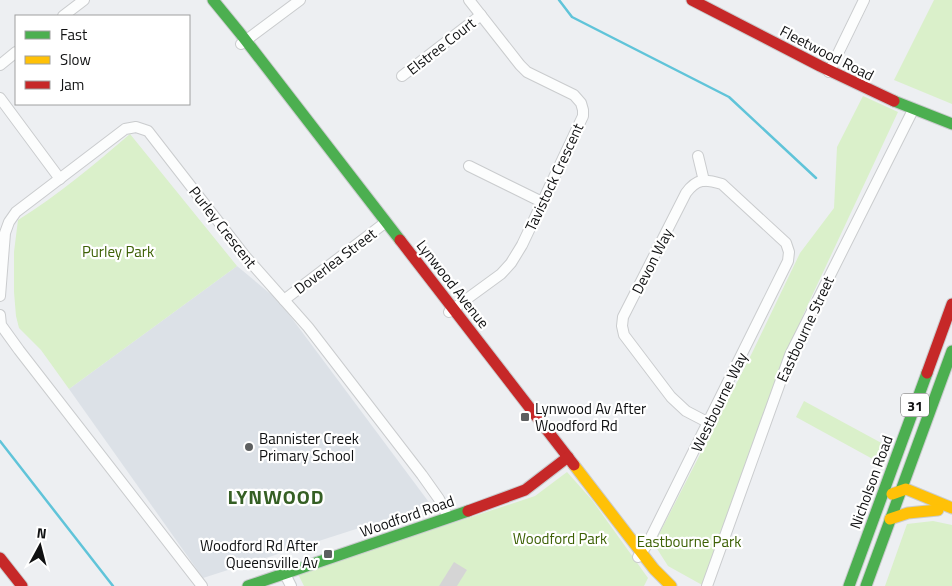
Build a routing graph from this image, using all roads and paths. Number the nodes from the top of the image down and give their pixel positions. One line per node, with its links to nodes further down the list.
1 (84, 0): 8 (street)
2 (205, 0): 10 (street, Lynwood Avenue)
3 (213, 0): 10 (street, Lynwood Avenue)
4 (300, 0): 10 (street)
5 (469, 0): 9 (street, Tavistock Crescent)
6 (692, 0): 13 (street, Fleetwood Road)
7 (864, 0): 13 (street)
8 (64, 15)
9 (481, 15): 14 (street, Elstree Court); 22 (street, Tavistock Crescent)
10 (243, 43): 23 (street, Lynwood Avenue)
11 (15, 53): 12 (street)
12 (0, 65)
13 (829, 72): 16 (street, Fleetwood Road)
14 (402, 76)
15 (0, 98): 20 (street)
16 (913, 110): 17 (street, Fleetwood Road); 48 (street, Eastbourne Street)
17 (952, 124)
18 (698, 156): 21 (street)
19 (469, 166): 22 (street)
20 (60, 179): 24 (street, Purley Crescent); 25 (street, Purley Crescent)
21 (704, 180): 30 (street, Devon Way); 30 (street, Westbourne Way)
22 (542, 202): 27 (street, Tavistock Crescent)
23 (383, 224): 25 (street, Doverlea Street); 27 (street, Lynwood Avenue)
24 (0, 296)
25 (284, 300): 37 (street, Purley Crescent)
26 (952, 304): 32 (street, Nicholson Road / 31)
27 (451, 311): 31 (street, Lynwood Avenue)
28 (0, 315): 45 (street)
29 (952, 351): 33 (street, Nicholson Road / 31)
30 (708, 423): 40 (street, Westbourne Way)
31 (565, 459): 37 (street, Woodford Road); 40 (street, Lynwood Avenue)
32 (891, 470): 33 (street); 34 (street, Nicholson Road / 31)
33 (900, 491): 34 (street); 35 (street); 36 (street); 39 (street, Nicholson Road / 31)
34 (878, 505): 49 (street, Nicholson Road / 31)
35 (952, 508)
36 (938, 510): 38 (street); 39 (street)
37 (448, 517): 42 (street, Woodford Road)
38 (952, 517)
39 (890, 519): 50 (street, Nicholson Road / 31)
40 (639, 555): 43 (street, Lynwood Avenue)
41 (0, 558): 44 (street)
42 (285, 574): 46 (street, Woodford Road); 47 (street)
43 (664, 585)
44 (22, 586)
45 (202, 586)
46 (248, 586)
47 (291, 586)
48 (707, 586)
49 (848, 586)
50 (866, 586)

